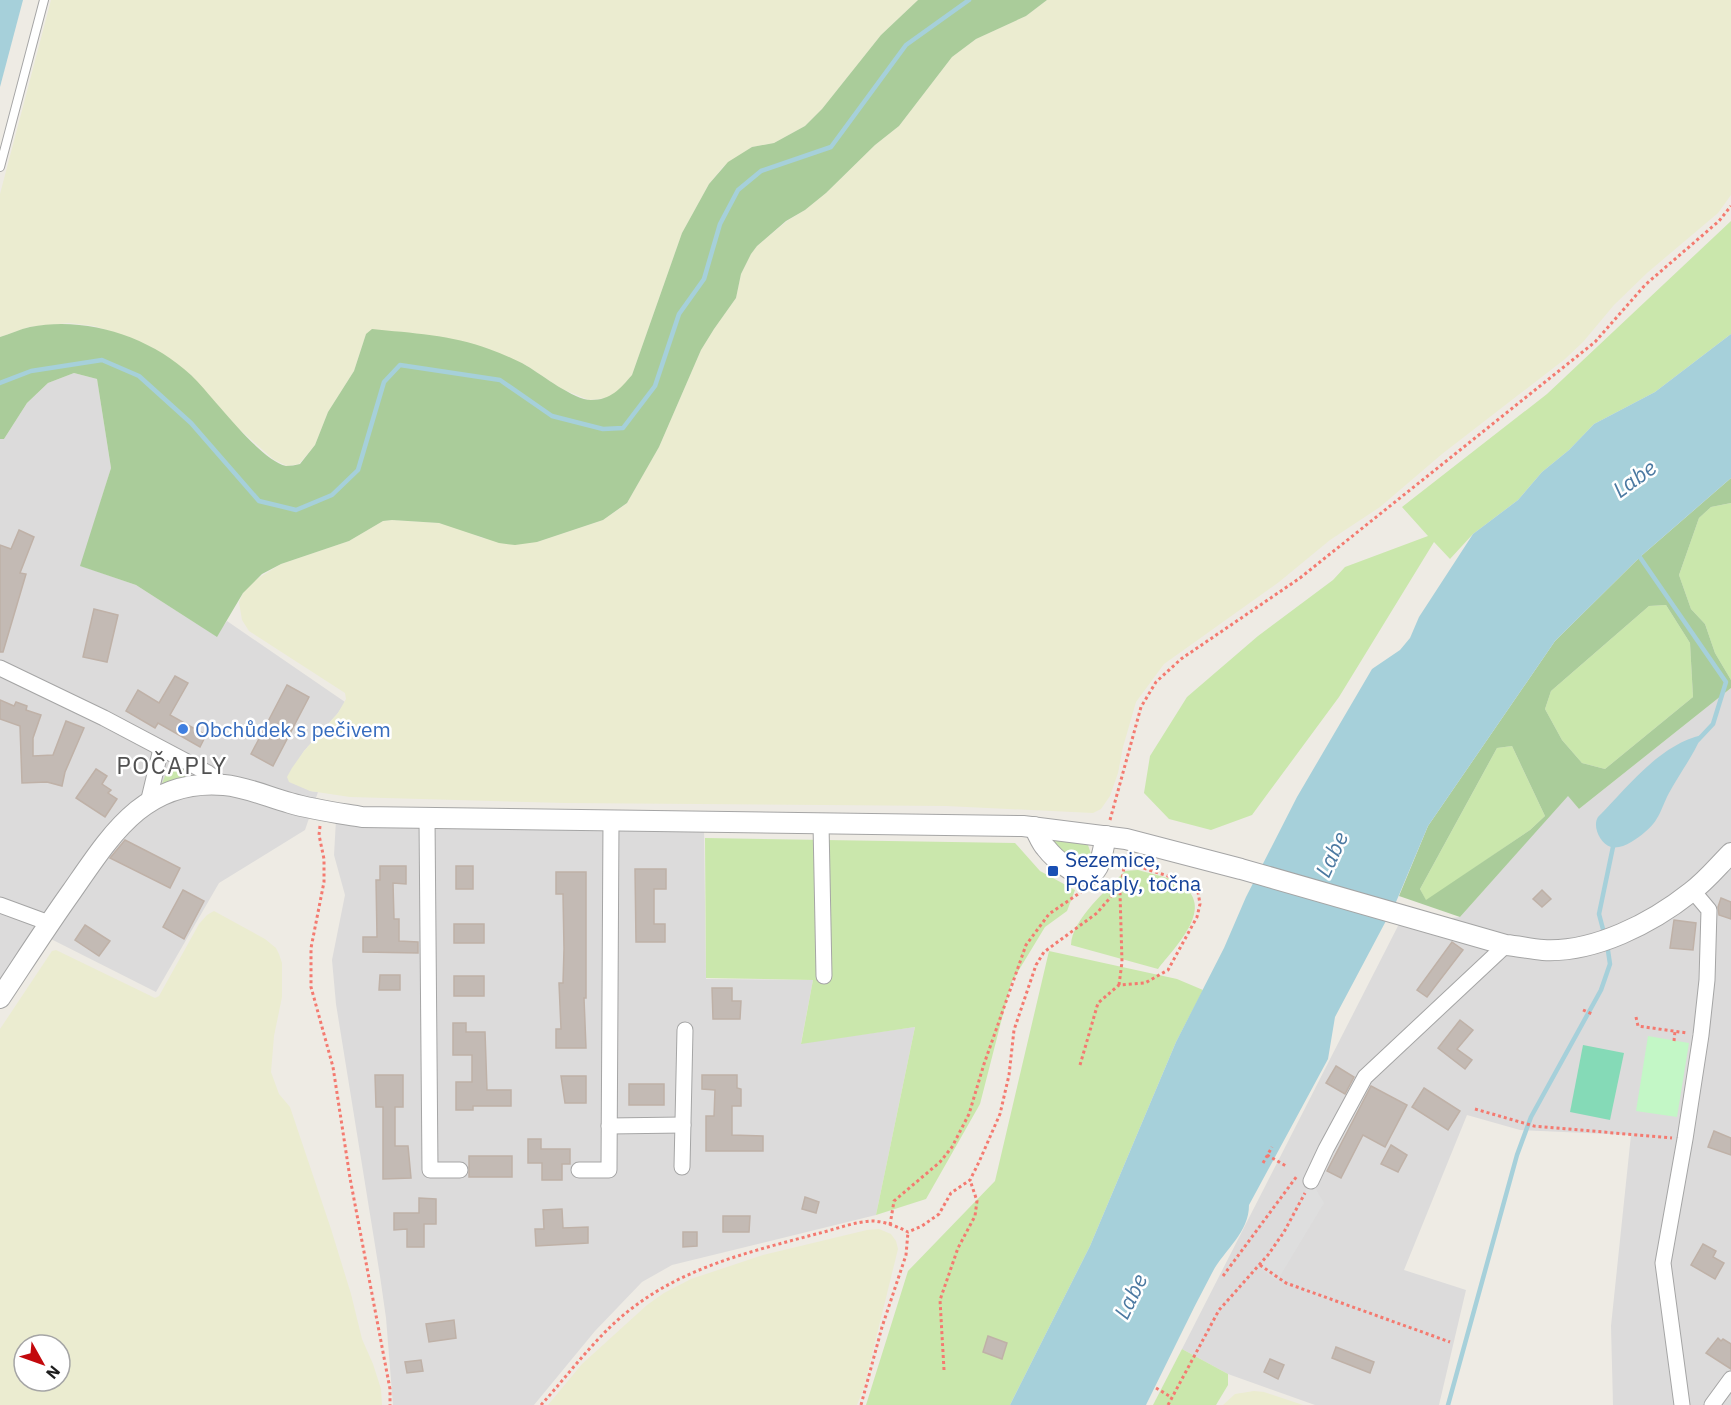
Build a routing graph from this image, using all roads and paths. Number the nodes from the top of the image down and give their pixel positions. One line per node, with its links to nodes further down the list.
1 (44, 0): 2 (lane)
2 (0, 167)
3 (1731, 206): 13 (path)
4 (0, 668): 5 (street)
5 (161, 749): 6 (street); 7 (street)
6 (224, 785): 7 (street); 8 (street)
7 (148, 803): 22 (street)
8 (323, 811): 9 (street); 57 (path)
9 (427, 819): 10 (street); 44 (street)
10 (611, 821): 11 (street); 37 (street)
11 (821, 824): 12 (street); 24 (street)
12 (1034, 827): 13 (street); 13 (street)
13 (1106, 836): 14 (street)
14 (1126, 840): 16 (path); 23 (street)
15 (1731, 853): 20 (street)
16 (1125, 861): 17 (path); 18 (path); 25 (path)
17 (1109, 873)
18 (1121, 885): 25 (path); 47 (path)
19 (1085, 890): 48 (path)
20 (1693, 891): 23 (street); 32 (street)
21 (0, 905): 22 (street)
22 (49, 923): 26 (street)
23 (1506, 945): 46 (street)
24 (824, 976)
25 (1119, 985): 34 (path)
26 (0, 998)
27 (1583, 1010): 28 (path)
28 (1592, 1014)
29 (1636, 1017): 31 (path)
30 (685, 1030): 36 (street)
31 (1675, 1031): 32 (path); 33 (path)
32 (1701, 1035): 38 (street)
33 (1674, 1041)
34 (1080, 1065)
35 (1475, 1109): 38 (path)
36 (683, 1125): 37 (street); 43 (street)
37 (609, 1126): 45 (street)
38 (1685, 1139): 61 (street)
39 (1272, 1146): 40 (path)
40 (1267, 1155): 41 (path); 42 (path)
41 (1263, 1162)
42 (1286, 1166)
43 (682, 1167)
44 (460, 1170)
45 (579, 1170)
46 (1306, 1176): 50 (path); 51 (path)
47 (970, 1180): 49 (path); 53 (path)
48 (890, 1225): 49 (path); 58 (path)
49 (908, 1232): 59 (path)
50 (1260, 1265): 52 (path); 56 (path)
51 (1222, 1276)
52 (1450, 1342)
53 (944, 1370)
54 (1731, 1379): 62 (street)
55 (1156, 1388): 56 (path)
56 (1171, 1397): 60 (path)
57 (390, 1405)
58 (541, 1405)
59 (861, 1405)
60 (1167, 1405)
61 (1682, 1405)
62 (1712, 1405)

